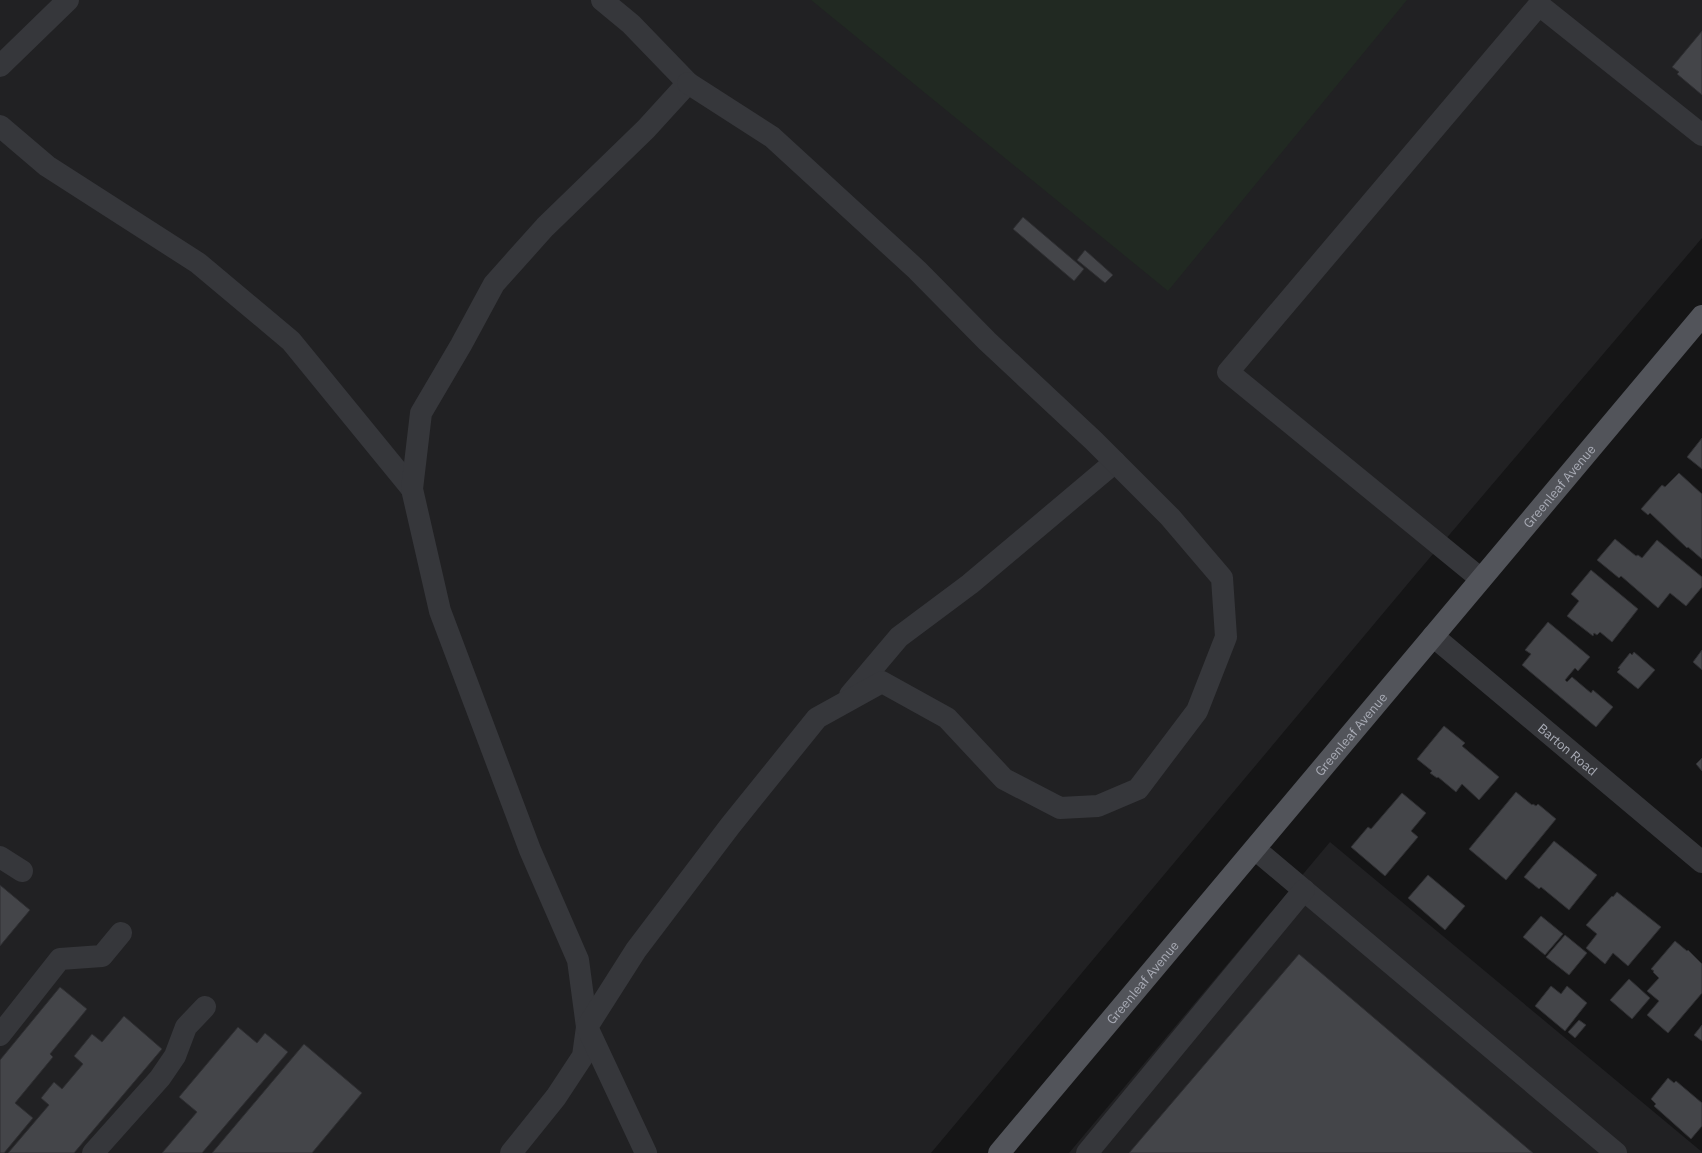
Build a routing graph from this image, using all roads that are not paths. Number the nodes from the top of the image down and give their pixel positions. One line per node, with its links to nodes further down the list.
1 (68, 0): 3 (street)
2 (602, 0): 4 (street)
3 (0, 66)
4 (688, 83): 8 (street); 9 (street)
5 (0, 126): 9 (street)
6 (1702, 135): 10 (street)
7 (1702, 316): 10 (main road, Greenleaf Avenue)
8 (1115, 462): 12 (street); 12 (street)
9 (412, 489): 20 (street)
10 (1481, 579): 11 (main road, Greenleaf Avenue)
11 (1433, 636): 13 (main road, Greenleaf Avenue); 15 (street, Barton Road)
12 (842, 705): 20 (street)
13 (1255, 849): 17 (street); 25 (main road, Greenleaf Avenue)
14 (0, 857): 16 (street)
15 (1702, 862)
16 (22, 871)
17 (1304, 890): 26 (street); 27 (street)
18 (121, 933): 21 (street)
19 (205, 1007): 22 (street)
20 (587, 1027): 23 (street); 24 (street)
21 (0, 1035)
22 (93, 1153)
23 (511, 1153)
24 (646, 1153)
25 (999, 1153)
26 (1087, 1153)
27 (1616, 1153)

